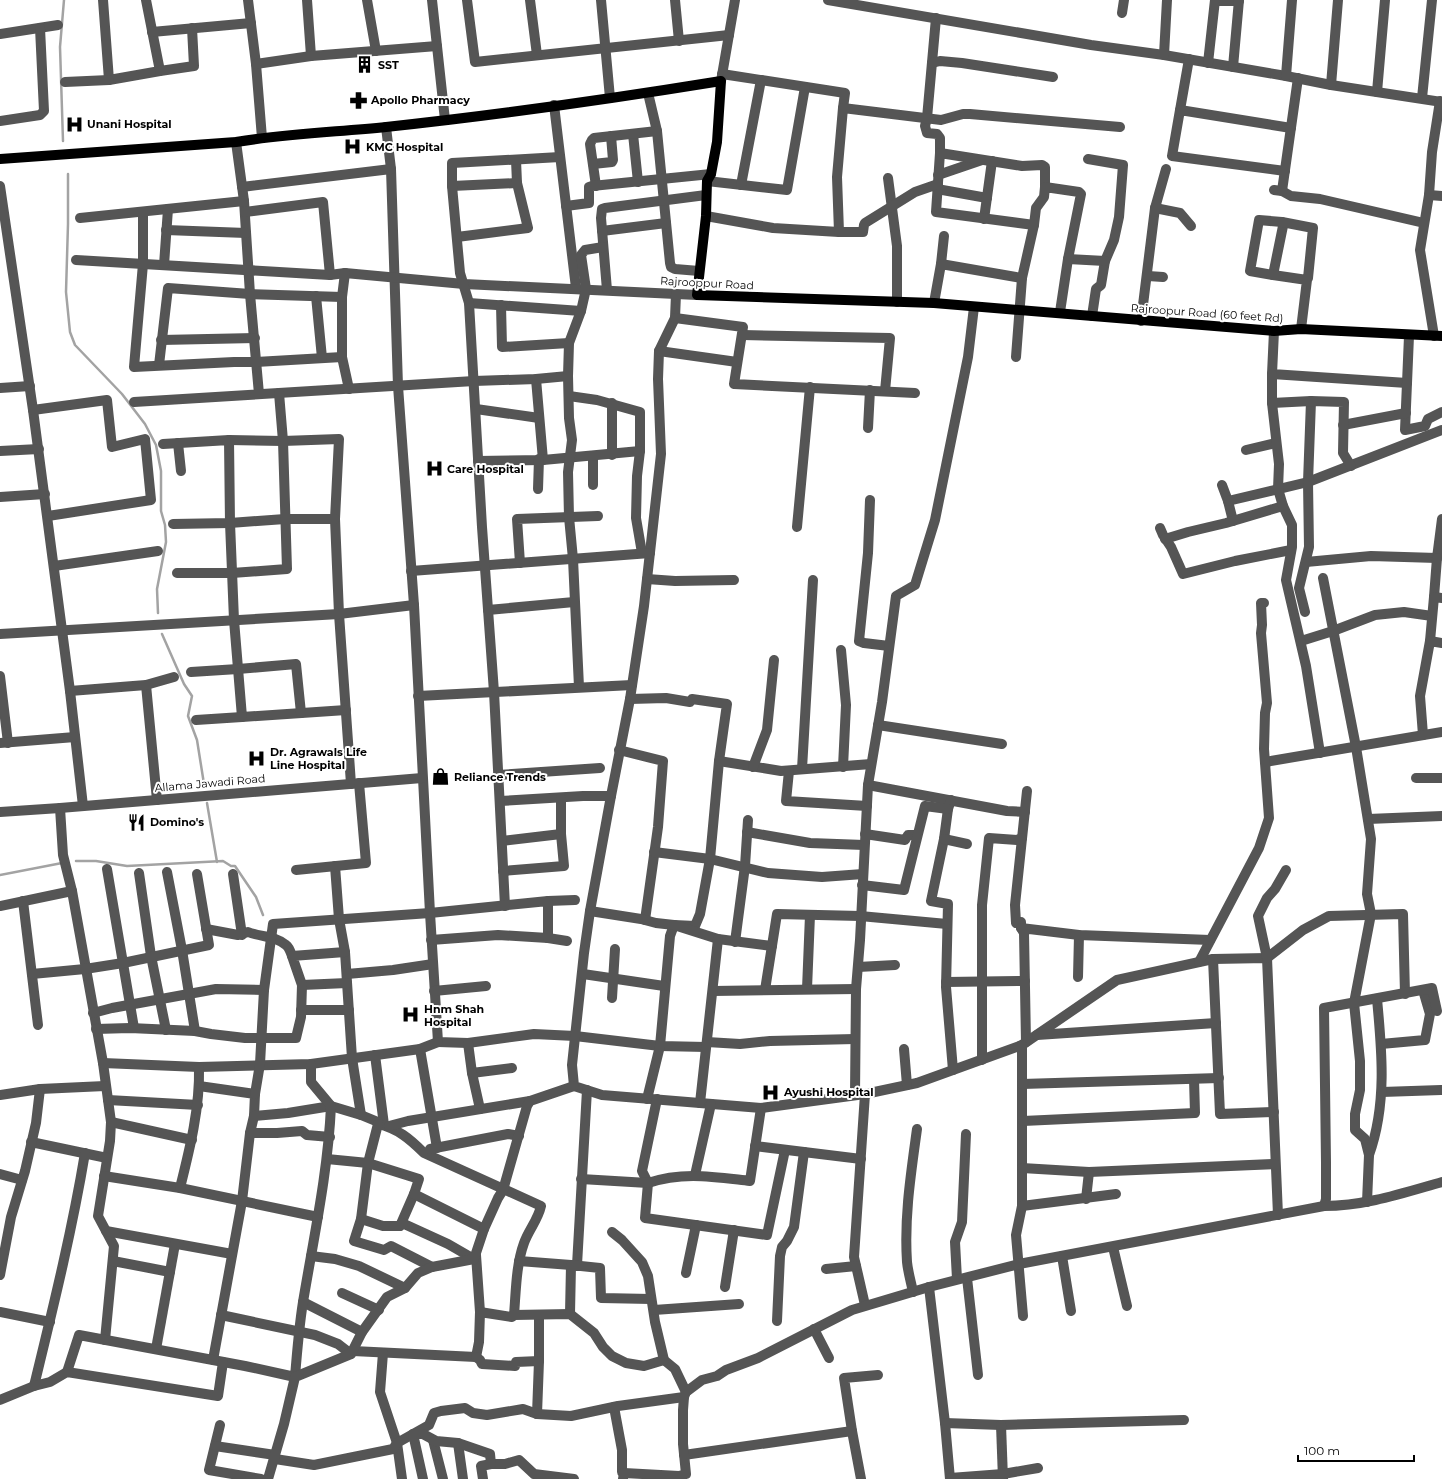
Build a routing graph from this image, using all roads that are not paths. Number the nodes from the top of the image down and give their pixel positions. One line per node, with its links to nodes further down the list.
1 (103, 0): 47 (street)
2 (146, 0): 27 (street)
3 (248, 0): 23 (street)
4 (308, 0): 36 (street)
5 (367, 0): 33 (street)
6 (432, 0): 31 (street)
7 (467, 0): 34 (street)
8 (530, 0): 34 (street)
9 (601, 0): 32 (street)
10 (675, 0): 30 (street)
11 (735, 0): 29 (street)
12 (828, 0): 22 (street)
13 (1124, 0): 21 (street)
14 (1167, 0): 35 (street)
15 (1215, 0): 20 (street); 39 (street)
16 (1292, 0): 44 (street)
17 (1338, 0): 50 (street)
18 (1385, 0): 52 (street)
19 (1432, 0): 55 (street)
20 (1239, 1): 41 (street)
21 (1122, 13)
22 (936, 18): 35 (street); 38 (street)
23 (251, 23): 26 (street); 40 (street)
24 (58, 25): 25 (street)
25 (40, 28): 28 (street); 62 (street)
26 (192, 28): 27 (street); 42 (street)
27 (152, 32): 42 (street)
28 (0, 34)
29 (729, 35): 30 (street); 45 (street)
30 (679, 41): 32 (street)
31 (437, 46): 33 (street); 61 (street)
32 (605, 49): 34 (street); 54 (street)
33 (376, 51): 36 (street)
34 (537, 55)
35 (1164, 55): 37 (street)
36 (311, 56): 40 (street)
37 (1189, 59): 39 (street); 59 (street)
38 (932, 63): 43 (street); 60 (street)
39 (1208, 63): 41 (street)
40 (256, 64): 69 (street)
41 (1233, 67): 44 (street)
42 (160, 71): 47 (street)
43 (1053, 76)
44 (1286, 76): 46 (street)
45 (721, 78): 48 (street); 53 (main road); 82 (main road)
46 (1298, 78): 50 (street); 65 (street)
47 (108, 80): 49 (street)
48 (761, 80): 51 (street); 88 (street)
49 (65, 82)
50 (1331, 85): 52 (street)
51 (805, 87): 58 (street); 88 (street)
52 (1377, 92): 55 (street)
53 (648, 93): 54 (main road); 66 (street)
54 (610, 98): 57 (main road)
55 (1422, 98): 56 (street)
56 (1441, 102): 72 (street)
57 (554, 106): 61 (main road); 73 (street)
58 (843, 108): 60 (street); 116 (street)
59 (1180, 110): 65 (street); 81 (street)
60 (927, 118): 64 (street); 71 (street)
61 (445, 120): 63 (main road)
62 (0, 121)
63 (386, 127): 69 (main road); 79 (street)
64 (1120, 127)
65 (1291, 128): 81 (street)
66 (657, 131): 67 (street); 84 (street)
67 (633, 134): 68 (street); 85 (street)
68 (611, 136): 78 (street); 78 (street)
69 (262, 138): 70 (main road)
70 (236, 142): 74 (main road); 92 (street)
71 (940, 153): 77 (street); 87 (street)
72 (1437, 153): 95 (street)
73 (560, 157): 76 (street); 100 (street)
74 (0, 159)
75 (1088, 159): 124 (street)
76 (516, 160): 86 (street); 90 (street)
77 (988, 160): 87 (street); 93 (street); 97 (street)
78 (593, 164): 91 (street)
79 (391, 169): 92 (street); 132 (street)
80 (1166, 169): 102 (street)
81 (1284, 171): 111 (street)
82 (709, 178): 84 (street); 88 (street); 94 (main road)
83 (888, 178): 101 (street)
84 (662, 180): 85 (street); 98 (street)
85 (638, 182): 91 (street)
86 (518, 183): 90 (street); 119 (street)
87 (938, 183): 97 (street); 101 (street); 108 (street)
88 (741, 185)
89 (0, 186): 121 (street)
90 (452, 186): 119 (street)
91 (596, 186): 100 (street)
92 (242, 187): 99 (street)
93 (1045, 187): 112 (street); 122 (street)
94 (706, 195): 98 (street); 106 (main road)
95 (1428, 195): 96 (street); 111 (street)
96 (1442, 196)
97 (987, 198): 108 (street)
98 (664, 200): 110 (street); 115 (street)
99 (244, 201): 103 (street); 105 (street)
100 (566, 206): 139 (street)
101 (892, 206): 116 (street); 146 (street)
102 (1155, 208): 113 (street); 133 (street)
103 (168, 209): 104 (street); 114 (street)
104 (143, 212): 107 (street); 125 (street)
105 (245, 212): 117 (street); 131 (street)
106 (706, 216): 116 (street); 129 (main road)
107 (80, 218)
108 (984, 219): 112 (street)
109 (1282, 222): 134 (street); 134 (street); 137 (street)
110 (666, 223): 115 (street); 129 (street)
111 (1424, 224): 161 (street)
112 (1034, 225): 136 (street)
113 (1191, 226)
114 (166, 230): 117 (street); 127 (street)
115 (602, 232): 120 (street)
116 (839, 232)
117 (246, 233): 128 (street)
118 (944, 236): 126 (street)
119 (457, 237): 138 (street)
120 (603, 247): 139 (street); 140 (street)
121 (5, 253): 177 (street)
122 (1068, 259): 124 (street); 153 (street)
123 (76, 260): 125 (street, Rajrooppur Road)
124 (1105, 261): 154 (street)
125 (143, 264): 127 (street, Rajrooppur Road); 171 (street)
126 (941, 264): 136 (street); 148 (street)
127 (164, 265): 128 (street, Rajrooppur Road)
128 (249, 270): 131 (street, Rajrooppur Road); 141 (street)
129 (699, 271): 143 (main road)
130 (345, 273): 131 (street, Rajrooppur Road); 132 (street, Rajrooppur Road); 145 (street)
131 (330, 275)
132 (395, 276): 138 (street, Rajrooppur Road); 178 (street)
133 (1148, 276): 135 (street); 156 (street)
134 (1273, 276): 137 (street)
135 (1163, 277)
136 (1022, 278): 151 (street)
137 (1307, 280): 157 (street)
138 (464, 284): 139 (street, Rajrooppur Road); 147 (street)
139 (581, 288): 140 (street, Rajrooppur Road); 152 (street)
140 (607, 290): 142 (street, Rajrooppur Road)
141 (250, 294): 144 (street); 162 (street); 163 (street)
142 (676, 294): 143 (street, Rajrooppur Road); 155 (street)
143 (697, 295): 146 (main road, Rajrooppur Road)
144 (316, 296): 145 (street); 168 (street)
145 (342, 297): 166 (street)
146 (897, 302): 148 (main road, Rajrooppur Road)
147 (469, 303): 149 (street); 175 (street)
148 (934, 303): 150 (main road, Rajrooppur Road)
149 (501, 305): 152 (street); 164 (street)
150 (974, 306): 151 (main road, Rajrooppur Road); 269 (street)
151 (1018, 309): 153 (main road, Rajroopur Road (60 feet Rd)); 167 (street)
152 (581, 311): 164 (street)
153 (1060, 312): 154 (main road, Rajroopur Road (60 feet Rd))
154 (1092, 316): 156 (main road, Rajroopur Road (60 feet Rd))
155 (675, 318): 159 (street); 165 (street)
156 (1141, 321): 158 (main road, Rajroopur Road (60 feet Rd))
157 (1301, 329): 158 (main road, Rajroopur Road (60 feet Rd)); 160 (main road, Rajroopur Road (60 feet Rd))
158 (1274, 331): 172 (street)
159 (743, 335): 170 (street); 183 (street)
160 (1409, 336): 161 (main road, Rajroopur Road (60 feet Rd)); 176 (street)
161 (1438, 336)
162 (255, 338): 163 (street); 169 (street)
163 (161, 340): 171 (street)
164 (569, 343): 173 (street)
165 (659, 351): 170 (street); 240 (street)
166 (342, 357): 168 (street); 181 (street)
167 (1016, 357)
168 (322, 358): 169 (street)
169 (256, 362): 171 (street); 186 (street)
170 (737, 362): 179 (street)
171 (159, 365)
172 (1272, 374): 176 (street); 191 (street)
173 (568, 376): 174 (street); 187 (street)
174 (536, 379): 175 (street); 196 (street)
175 (474, 381): 178 (street); 192 (street)
176 (1407, 383): 195 (street)
177 (30, 386): 180 (street); 193 (street)
178 (398, 386): 181 (street); 247 (street)
179 (810, 387): 182 (street); 235 (street)
180 (0, 388)
181 (349, 389): 184 (street)
182 (870, 390): 183 (street); 198 (street)
183 (885, 391): 185 (street)
184 (280, 393): 186 (street); 201 (street)
185 (915, 393)
186 (259, 394): 189 (street)
187 (569, 396): 190 (street); 211 (street)
188 (1311, 401): 191 (street); 197 (street); 216 (street)
189 (134, 402)
190 (612, 403): 208 (street); 209 (street)
191 (1272, 403): 203 (street)
192 (476, 409): 196 (street); 213 (street)
193 (34, 410): 205 (street); 226 (street)
194 (1442, 412): 195 (street)
195 (1406, 413): 197 (street)
196 (539, 418): 212 (street)
197 (1344, 425): 214 (street)
198 (868, 428)
199 (1442, 430): 214 (street)
200 (229, 440): 201 (street); 202 (street); 233 (street)
201 (284, 441): 229 (street); 230 (street)
202 (178, 443): 204 (street); 215 (street)
203 (1276, 443): 206 (street); 220 (street)
204 (163, 444)
205 (39, 449): 207 (street); 221 (street)
206 (1246, 450)
207 (0, 451)
208 (640, 452): 209 (street); 240 (street)
209 (612, 455): 210 (street)
210 (593, 456): 211 (street); 217 (street)
211 (570, 458): 212 (street); 228 (street)
212 (541, 460): 213 (street); 219 (street)
213 (478, 461): 245 (street)
214 (1351, 466): 216 (street)
215 (181, 471)
216 (1308, 482): 220 (street); 243 (street)
217 (593, 485)
218 (1222, 485): 224 (street)
219 (538, 489)
220 (1278, 489): 224 (street); 225 (street)
221 (44, 494): 222 (street); 226 (street)
222 (0, 497)
223 (870, 500): 269 (street)
224 (1228, 501): 232 (street)
225 (1282, 506): 232 (street); 238 (street)
226 (48, 516): 246 (street)
227 (598, 516): 228 (street)
228 (569, 517): 241 (street); 244 (street)
229 (286, 519): 230 (street); 233 (street); 248 (street)
230 (335, 519): 260 (street)
231 (1442, 519): 242 (street)
232 (1233, 521): 237 (street)
233 (230, 523): 234 (street); 248 (street)
234 (173, 524)
235 (797, 527)
236 (1160, 528): 237 (street)
237 (1165, 539): 238 (street)
238 (1292, 550): 266 (street)
239 (158, 551): 246 (street)
240 (646, 553): 241 (street); 251 (street)
241 (573, 558): 244 (street); 255 (street)
242 (1437, 558): 243 (street); 254 (street)
243 (1306, 562): 259 (street)
244 (520, 563): 245 (street)
245 (485, 565): 247 (street); 258 (street)
246 (54, 566): 263 (street)
247 (411, 571): 257 (street)
248 (232, 573): 249 (street); 262 (street)
249 (177, 574)
250 (1323, 578): 264 (street)
251 (647, 579): 252 (street); 277 (street)
252 (734, 580)
253 (813, 580): 303 (street)
254 (1438, 597): 261 (street)
255 (574, 602): 258 (street); 278 (street)
256 (1264, 604): 298 (street)
257 (414, 605): 260 (street); 282 (street)
258 (488, 610): 281 (street)
259 (1305, 612)
260 (339, 614): 262 (street); 284 (street)
261 (1432, 616): 264 (street); 267 (street)
262 (234, 620): 263 (street); 272 (street)
263 (63, 630): 265 (street); 280 (street)
264 (1333, 631): 266 (street); 294 (street)
265 (0, 634)
266 (1300, 641): 296 (street)
267 (1430, 641): 268 (street); 290 (street)
268 (1442, 643)
269 (889, 646): 288 (street)
270 (841, 650): 301 (street)
271 (774, 660): 300 (street)
272 (238, 669): 273 (street); 285 (street); 286 (street)
273 (191, 672)
274 (0, 676): 279 (street)
275 (174, 677): 276 (street)
276 (146, 685): 280 (street); 314 (street)
277 (632, 685): 278 (street); 283 (street)
278 (579, 687): 281 (street)
279 (1, 690): 292 (street)
280 (70, 691): 291 (street)
281 (494, 692): 282 (street); 305 (street)
282 (418, 696): 306 (street)
283 (630, 699): 295 (street); 297 (street)
284 (346, 710): 285 (street); 309 (street)
285 (301, 713): 286 (street)
286 (242, 717): 287 (street)
287 (196, 720)
288 (878, 725): 293 (street); 299 (street)
289 (1442, 732): 290 (street)
290 (1423, 735): 294 (street)
291 (75, 737): 292 (street); 317 (street)
292 (4, 743)
293 (1002, 744)
294 (1356, 746): 296 (street); 323 (street)
295 (619, 750): 312 (street); 334 (street)
296 (1320, 753): 298 (street)
297 (719, 761): 300 (street); 335 (street)
298 (1265, 762): 371 (street)
299 (871, 764): 301 (street); 310 (street)
300 (753, 767): 304 (street)
301 (843, 767): 303 (street)
302 (600, 768): 305 (street)
303 (802, 769): 304 (street)
304 (789, 771): 318 (street)
305 (498, 775): 315 (street)
306 (422, 778): 309 (street, Allama Jawadi Road); 355 (street)
307 (1416, 778): 308 (street)
308 (1442, 778)
309 (355, 784): 314 (street, Allama Jawadi Road); 336 (street)
310 (868, 785): 316 (street); 318 (street)
311 (1027, 791): 321 (street)
312 (610, 796): 313 (street); 354 (street)
313 (561, 798): 315 (street); 326 (street)
314 (157, 800): 317 (street, Allama Jawadi Road)
315 (500, 801): 331 (street)
316 (950, 805): 321 (street); 328 (street); 330 (street)
317 (83, 806): 319 (street, Allama Jawadi Road)
318 (867, 806): 327 (street)
319 (60, 808): 320 (street, Allama Jawadi Road); 348 (street)
320 (0, 812)
321 (1025, 812): 329 (street)
322 (1442, 816): 323 (street)
323 (1368, 819): 356 (street)
324 (748, 820): 325 (street)
325 (747, 832): 333 (street); 337 (street)
326 (561, 834): 331 (street); 342 (street)
327 (865, 834): 328 (street); 333 (street)
328 (917, 835): 347 (street)
329 (1022, 838): 363 (street); 393 (street)
330 (944, 839): 332 (street); 361 (street)
331 (502, 841): 342 (street)
332 (967, 844)
333 (864, 845): 346 (street)
334 (654, 852): 335 (street); 360 (street)
335 (710, 859): 337 (street); 362 (street)
336 (336, 866): 339 (street); 359 (street)
337 (744, 866): 346 (street); 373 (street)
338 (107, 869): 383 (street)
339 (296, 870)
340 (1286, 870): 380 (street)
341 (167, 872): 376 (street)
342 (504, 872): 353 (street)
343 (139, 873): 378 (street)
344 (198, 874): 364 (street)
345 (233, 874): 365 (street)
346 (863, 874): 347 (street)
347 (862, 885): 358 (street)
348 (72, 891): 350 (street); 387 (street)
349 (575, 900): 351 (street)
350 (23, 901): 352 (street); 388 (street)
351 (548, 902): 353 (street); 368 (street)
352 (0, 906)
353 (505, 906): 355 (street)
354 (590, 911): 360 (street); 389 (street)
355 (430, 913): 359 (street); 370 (street)
356 (1371, 914): 380 (street); 407 (street); 411 (street)
357 (810, 915): 358 (street); 374 (street); 399 (street)
358 (860, 916): 361 (street); 386 (street)
359 (339, 919): 367 (street); 377 (street)
360 (645, 920): 362 (street)
361 (947, 924): 395 (street)
362 (674, 925): 369 (street); 398 (street)
363 (1021, 928): 366 (street); 394 (street)
364 (206, 929): 365 (street); 376 (street)
365 (242, 935): 367 (street)
366 (1079, 935): 371 (street); 390 (street)
367 (271, 938): 379 (street); 401 (street)
368 (548, 938): 370 (street); 372 (street)
369 (718, 939): 373 (street); 405 (street)
370 (431, 940): 384 (street)
371 (1210, 940): 382 (street)
372 (567, 941)
373 (735, 942): 374 (street)
374 (772, 946): 402 (street)
375 (615, 949): 391 (street)
376 (182, 950): 378 (street); 406 (street)
377 (345, 952): 379 (street); 392 (street)
378 (152, 956): 383 (street); 409 (street)
379 (292, 956): 396 (street)
380 (1267, 958): 381 (street); 469 (street)
381 (1213, 959): 382 (street); 417 (street)
382 (1199, 962): 423 (street)
383 (123, 963): 387 (street); 412 (street)
384 (433, 964): 392 (street); 404 (street)
385 (895, 965): 386 (street)
386 (858, 967): 400 (street)
387 (85, 969): 388 (street); 416 (street)
388 (32, 974): 418 (street)
389 (583, 974): 391 (street); 424 (street)
390 (1078, 977)
391 (613, 978): 398 (street); 408 (street)
392 (347, 979): 396 (street); 414 (street)
393 (981, 981): 394 (street); 395 (street); 437 (street)
394 (1025, 981): 429 (street)
395 (946, 982): 443 (street)
396 (302, 985): 413 (street)
397 (486, 986): 404 (street)
398 (664, 986): 432 (street)
399 (807, 989): 400 (street); 402 (street)
400 (856, 989): 426 (street)
401 (264, 990): 406 (street); 425 (street)
402 (765, 990): 405 (street)
403 (1423, 990): 407 (street); 415 (street); 430 (street)
404 (434, 991): 427 (street)
405 (713, 991): 431 (street)
406 (190, 994): 409 (street); 422 (street)
407 (1405, 994): 410 (street)
408 (612, 998)
409 (161, 999): 412 (street); 421 (street)
410 (1377, 999): 411 (street); 430 (street)
411 (1354, 1003): 489 (street); 512 (street)
412 (131, 1004): 416 (street); 419 (street)
413 (301, 1010): 414 (street); 425 (street)
414 (349, 1010): 436 (street)
415 (1437, 1011)
416 (94, 1013): 420 (street)
417 (1216, 1023): 423 (street); 445 (street)
418 (38, 1025)
419 (134, 1028): 420 (street); 421 (street)
420 (96, 1029): 438 (street)
421 (166, 1030): 422 (street)
422 (195, 1031): 425 (street)
423 (1037, 1035): 429 (street)
424 (575, 1036): 428 (street); 432 (street); 451 (street)
425 (262, 1038): 439 (street)
426 (856, 1039): 431 (street); 457 (street)
427 (438, 1042): 428 (street); 433 (street)
428 (468, 1043): 444 (street)
429 (1024, 1044): 437 (street); 447 (street)
430 (1381, 1044): 455 (street)
431 (707, 1045): 432 (street); 463 (street)
432 (660, 1046): 460 (street)
433 (420, 1049): 435 (street); 472 (street)
434 (904, 1049): 448 (street)
435 (375, 1055): 436 (street); 475 (street)
436 (352, 1058): 440 (street); 470 (street)
437 (982, 1060): 443 (street)
438 (103, 1063): 441 (street); 449 (street)
439 (260, 1064): 440 (street); 441 (street); 456 (street)
440 (311, 1064): 466 (street)
441 (199, 1067): 450 (street)
442 (512, 1068): 444 (street)
443 (953, 1070): 448 (street)
444 (472, 1073): 468 (street)
445 (1219, 1078): 446 (street); 469 (street)
446 (1194, 1079): 447 (street); 473 (street)
447 (1022, 1084): 473 (street)
448 (907, 1085): 457 (street)
449 (105, 1086): 452 (street); 461 (street)
450 (199, 1086): 456 (street); 465 (street)
451 (574, 1086): 453 (street); 462 (street)
452 (40, 1089): 459 (street); 482 (street)
453 (587, 1090): 460 (street); 500 (street)
454 (1442, 1090): 455 (street); 458 (street)
455 (1382, 1092): 489 (street)
456 (255, 1094): 471 (street)
457 (860, 1094): 467 (street); 492 (street)
458 (1442, 1094)
459 (0, 1095)
460 (652, 1099): 463 (street); 503 (street)
461 (108, 1100): 465 (street); 474 (street)
462 (530, 1101): 468 (street); 479 (street)
463 (700, 1103): 464 (street)
464 (711, 1104): 467 (street); 498 (street)
465 (198, 1105): 481 (street)
466 (331, 1106): 470 (street); 471 (street); 480 (street)
467 (761, 1108): 483 (street)
468 (480, 1109): 472 (street)
469 (1274, 1112): 494 (street)
470 (361, 1115): 475 (street)
471 (254, 1116): 477 (street)
472 (433, 1117): 475 (street); 484 (street)
473 (1023, 1121): 495 (street)
474 (111, 1122): 481 (street); 490 (street)
475 (384, 1125): 485 (street); 493 (street)
476 (918, 1129): 543 (street)
477 (250, 1133): 480 (street); 509 (street)
478 (966, 1134): 539 (street)
479 (519, 1136): 484 (street); 505 (street)
480 (330, 1138): 491 (street)
481 (192, 1140): 504 (street)
482 (31, 1142): 488 (street); 501 (street)
483 (755, 1146): 486 (street); 498 (street)
484 (437, 1148): 485 (street)
485 (421, 1150): 505 (street)
486 (785, 1150): 487 (street); 519 (street)
487 (804, 1152): 492 (street); 560 (street)
488 (85, 1153): 490 (street); 561 (street)
489 (1369, 1155): 510 (street)
490 (107, 1158): 499 (street)
491 (327, 1159): 493 (street); 514 (street)
492 (861, 1159): 533 (street)
493 (368, 1163): 506 (street); 515 (street)
494 (1275, 1164): 496 (street); 513 (street)
495 (1022, 1168): 496 (street); 511 (street)
496 (1089, 1172): 508 (street)
497 (0, 1174): 501 (street)
498 (695, 1175): 503 (street)
499 (104, 1176): 504 (street); 520 (street)
500 (581, 1179): 503 (street); 532 (street)
501 (22, 1180): 528 (street)
502 (1442, 1182): 510 (street)
503 (648, 1183): 516 (street)
504 (180, 1188): 509 (street)
505 (503, 1190): 518 (street); 530 (street)
506 (414, 1194): 517 (street); 518 (street)
507 (1116, 1194): 508 (street)
508 (1086, 1199): 511 (street)
509 (242, 1201): 514 (street); 524 (street)
510 (1367, 1202): 512 (street)
511 (1022, 1206): 531 (street)
512 (1324, 1206): 513 (street)
513 (1278, 1215): 523 (street)
514 (318, 1217): 525 (street)
515 (361, 1219): 517 (street); 534 (street)
516 (696, 1225): 519 (street); 537 (street)
517 (400, 1226): 527 (street)
518 (484, 1229): 527 (street)
519 (734, 1230): 540 (street)
520 (106, 1231): 522 (street); 529 (street)
521 (612, 1232): 545 (street)
522 (175, 1244): 524 (street); 536 (street)
523 (1113, 1247): 526 (street); 549 (street)
524 (232, 1254): 558 (street)
525 (311, 1256): 542 (street); 546 (street)
526 (1062, 1256): 531 (street); 552 (street)
527 (475, 1257): 534 (street); 554 (street)
528 (1, 1259): 538 (street)
529 (113, 1261): 536 (street); 565 (street)
530 (519, 1261): 532 (street); 557 (street)
531 (1019, 1264): 539 (street); 559 (street)
532 (574, 1265): 545 (street); 556 (street)
533 (856, 1266): 535 (street); 548 (street)
534 (432, 1267): 542 (street)
535 (826, 1269)
536 (170, 1272): 566 (street)
537 (686, 1273)
538 (0, 1275)
539 (962, 1279): 541 (street); 577 (street)
540 (725, 1287)
541 (929, 1287): 543 (street); 585 (street)
542 (405, 1288): 550 (street)
543 (913, 1292): 548 (street)
544 (342, 1293): 550 (street)
545 (651, 1299): 551 (street)
546 (303, 1302): 563 (street); 564 (street)
547 (739, 1304): 551 (street)
548 (866, 1305): 562 (street)
549 (1127, 1306)
550 (379, 1310): 564 (street)
551 (654, 1310): 572 (street)
552 (1071, 1311)
553 (0, 1312): 561 (street)
554 (480, 1312): 557 (street); 569 (street)
555 (539, 1314): 556 (street); 557 (street); 573 (street)
556 (570, 1314): 572 (street)
557 (514, 1315)
558 (221, 1316): 563 (street); 571 (street)
559 (1023, 1316)
560 (777, 1321)
561 (50, 1322): 579 (street)
562 (814, 1329): 570 (street); 580 (street)
563 (299, 1331): 567 (street); 578 (street)
564 (362, 1332): 567 (street)
565 (105, 1340): 566 (street); 575 (street)
566 (156, 1349): 571 (street)
567 (352, 1352): 568 (street); 578 (street)
568 (383, 1353): 569 (street); 591 (street)
569 (476, 1357): 573 (street)
570 (829, 1358)
571 (213, 1360): 574 (street)
572 (664, 1360): 580 (street)
573 (539, 1361): 583 (street)
574 (223, 1362): 575 (street); 578 (street)
575 (67, 1372): 579 (street)
576 (878, 1375): 588 (street)
577 (978, 1375)
578 (295, 1377): 595 (street)
579 (34, 1386): 581 (street)
580 (685, 1394): 582 (street); 594 (street)
581 (0, 1400)
582 (614, 1407): 583 (street); 598 (street)
583 (536, 1414): 589 (street)
584 (1184, 1420): 587 (street)
585 (945, 1423): 587 (street); 610 (street)
586 (220, 1425): 593 (street)
587 (1001, 1425): 599 (street)
588 (852, 1432): 594 (street); 609 (street)
589 (413, 1434): 590 (street); 591 (street); 604 (street)
590 (433, 1440): 592 (street); 605 (street)
591 (397, 1443): 595 (street); 603 (street)
592 (458, 1443): 596 (street); 606 (street)
593 (215, 1446): 595 (street); 601 (street)
594 (684, 1455): 600 (street)
595 (275, 1457): 602 (street)
596 (490, 1464): 607 (street); 608 (street)
597 (1038, 1468): 599 (street)
598 (623, 1476): 600 (street)
599 (1003, 1476): 610 (street)
600 (678, 1477)
601 (261, 1479)
602 (268, 1479)
603 (402, 1479)
604 (423, 1479)
605 (443, 1479)
606 (463, 1479)
607 (483, 1479)
608 (574, 1479)
609 (861, 1479)
610 (950, 1479)

